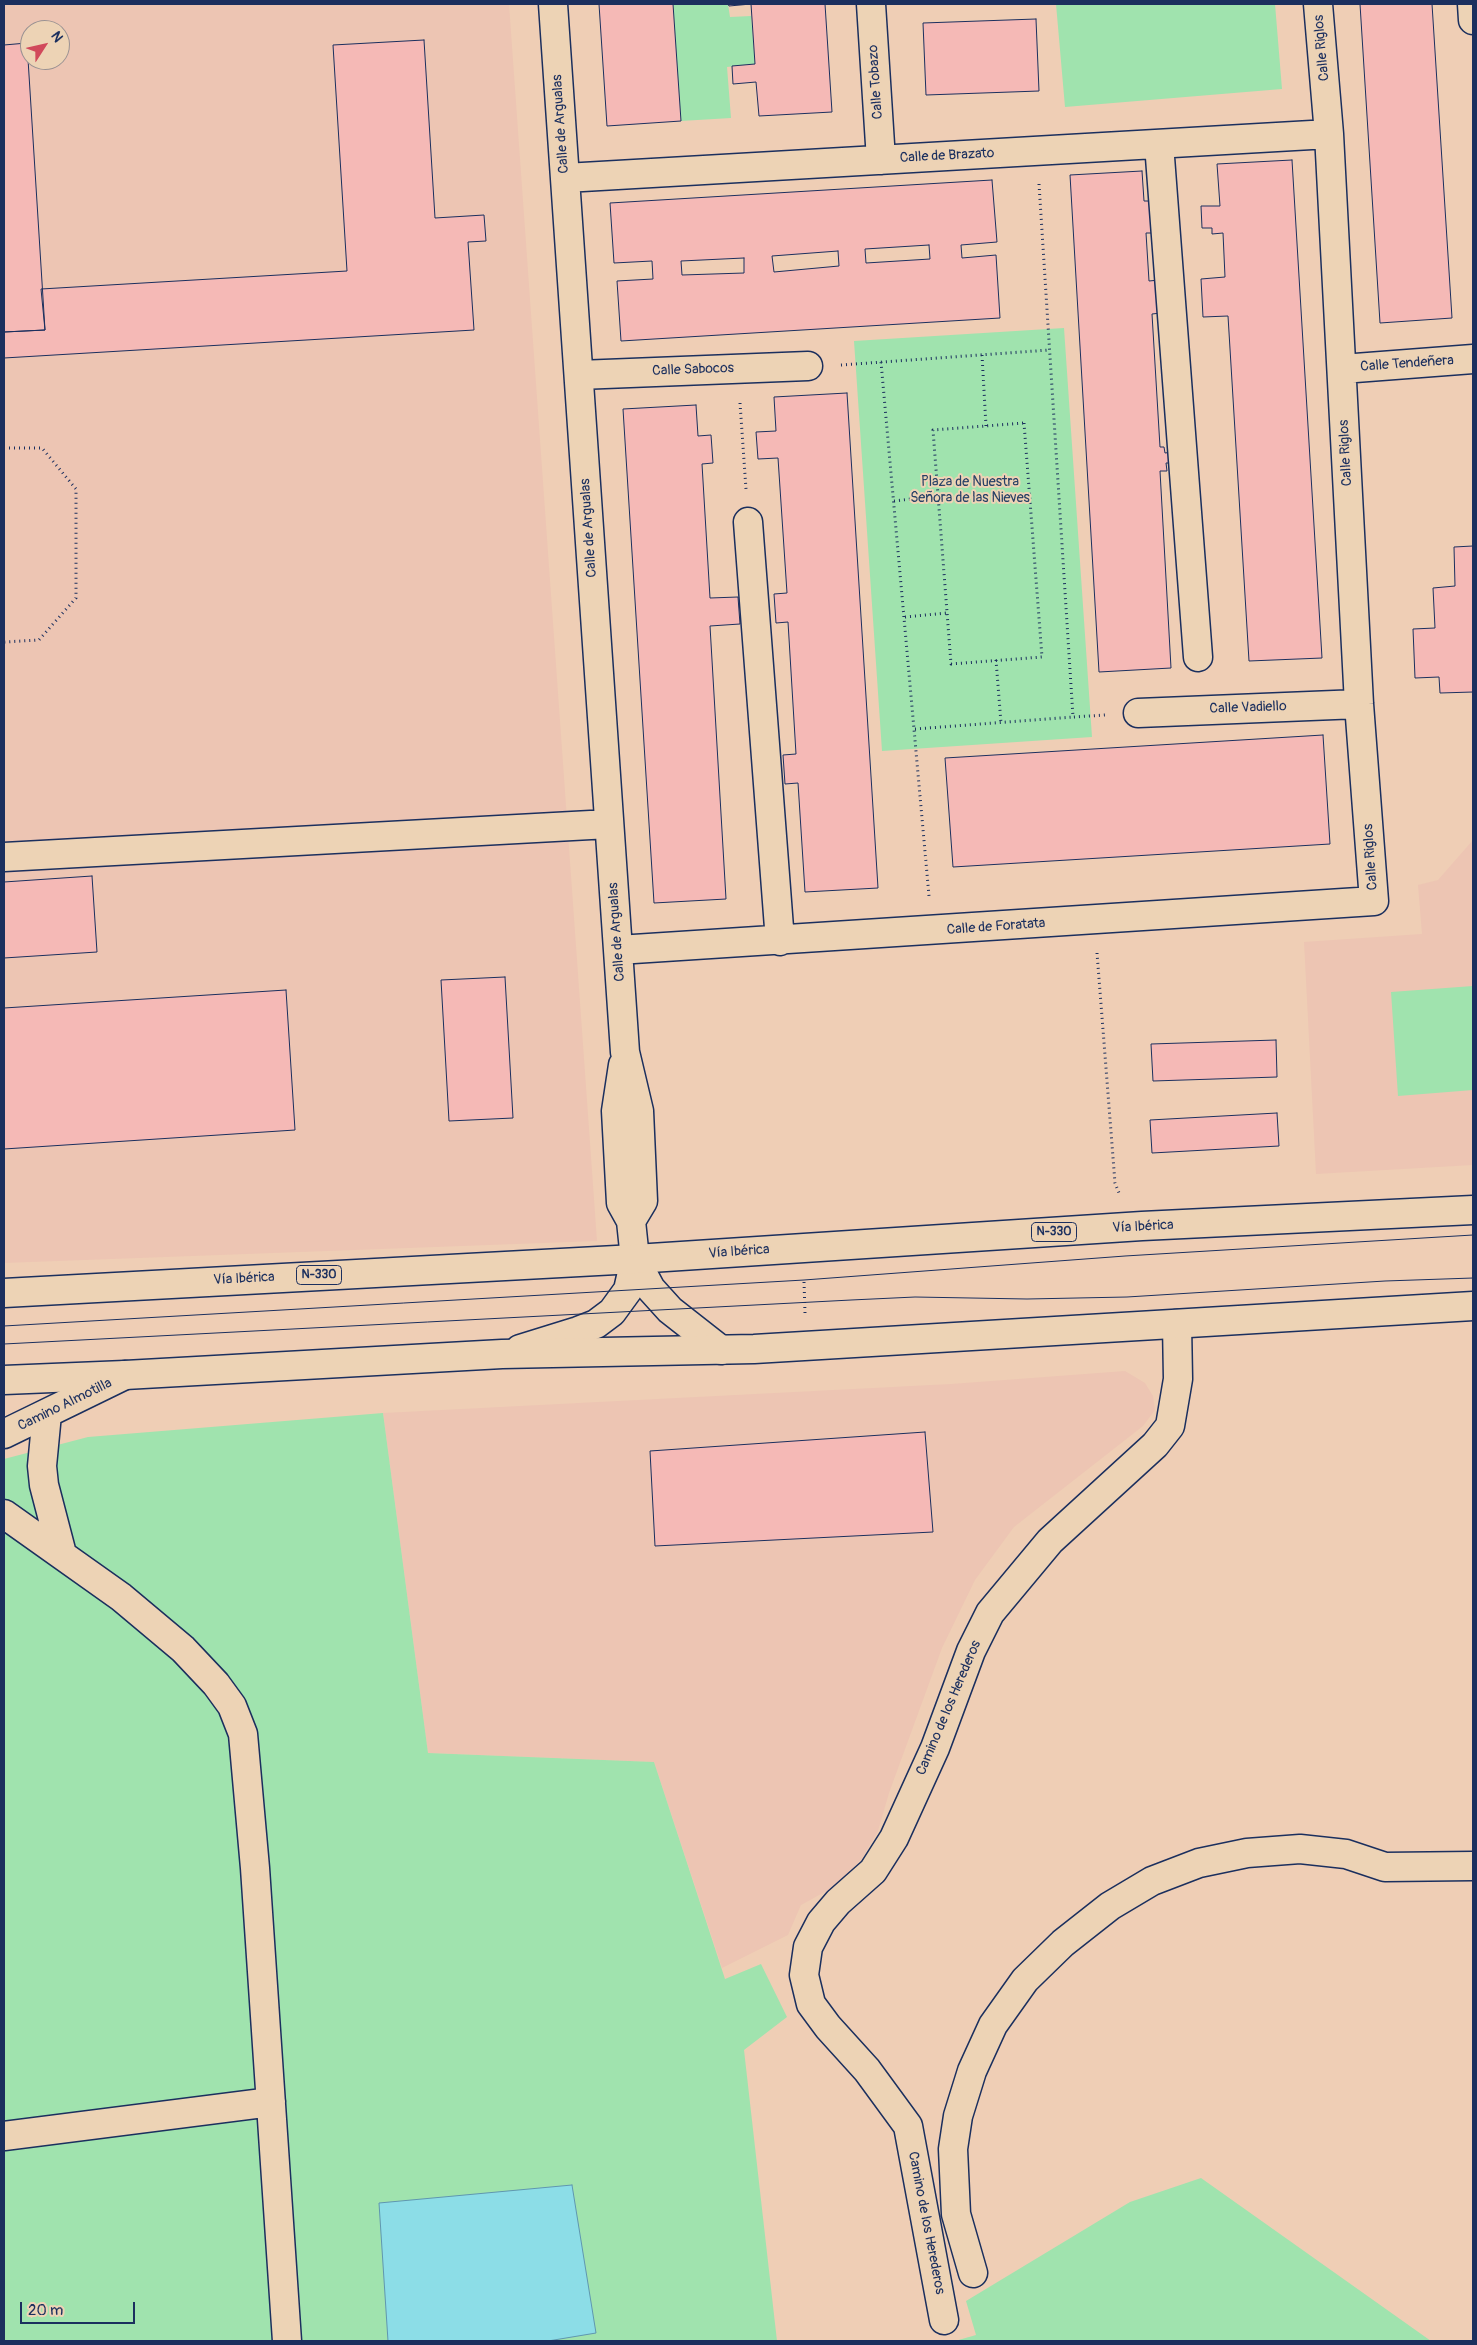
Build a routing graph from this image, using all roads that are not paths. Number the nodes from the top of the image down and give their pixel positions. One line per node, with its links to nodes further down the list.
1 (553, 4): 9 (main road, Calle de Argualas)
2 (871, 4): 8 (main road, Calle Tobazo)
3 (1318, 4): 6 (main road, Calle Riglos)
4 (1472, 4): 5 (main road)
5 (1473, 20)
6 (1329, 134): 7 (main road, Calle de Brazato); 12 (main road, Calle Riglos)
7 (1159, 144): 8 (main road, Calle de Brazato); 15 (main road)
8 (881, 160): 9 (main road, Calle de Brazato)
9 (565, 178): 13 (main road, Calle de Argualas)
10 (1473, 359): 12 (main road, Calle Tendeñera)
11 (808, 366): 13 (main road, Calle Sabocos)
12 (1342, 369): 16 (main road, Calle Riglos)
13 (578, 375): 18 (main road, Calle de Argualas)
14 (748, 522): 21 (main road)
15 (1198, 657)
16 (1359, 704): 17 (main road, Calle Vadiello); 20 (main road, Calle Riglos)
17 (1138, 713)
18 (609, 824): 19 (main road); 22 (main road, Calle de Argualas)
19 (4, 857)
20 (1374, 902): 21 (main road, Calle de Foratata)
21 (780, 941): 22 (main road, Calle de Foratata)
22 (618, 950): 24 (main road, Calle de Argualas)
23 (1473, 1210): 24 (main road, Vía Ibérica / N-330)
24 (635, 1259): 25 (main road, Vía Ibérica / N-330); 28 (main road, Calle de Argualas); 29 (main road, Calle de Argualas)
25 (4, 1293)
26 (1473, 1306): 27 (main road)
27 (1177, 1324): 28 (main road); 38 (main road, Camino de los Herederos)
28 (721, 1350): 29 (main road)
29 (502, 1354): 30 (main road)
30 (125, 1375): 31 (main road); 32 (main road, Camino Almotilla)
31 (4, 1380)
32 (47, 1414): 33 (main road, Camino Almotilla); 35 (main road)
33 (4, 1434)
34 (4, 1514): 35 (main road)
35 (62, 1554): 37 (main road)
36 (1473, 1866): 40 (main road)
37 (271, 2102): 39 (main road); 43 (main road)
38 (908, 2126): 40 (main road, Camino de los Herederos); 42 (main road, Camino de los Herederos)
39 (4, 2136)
40 (953, 2149): 41 (main road)
41 (973, 2272)
42 (944, 2320)
43 (287, 2341)

